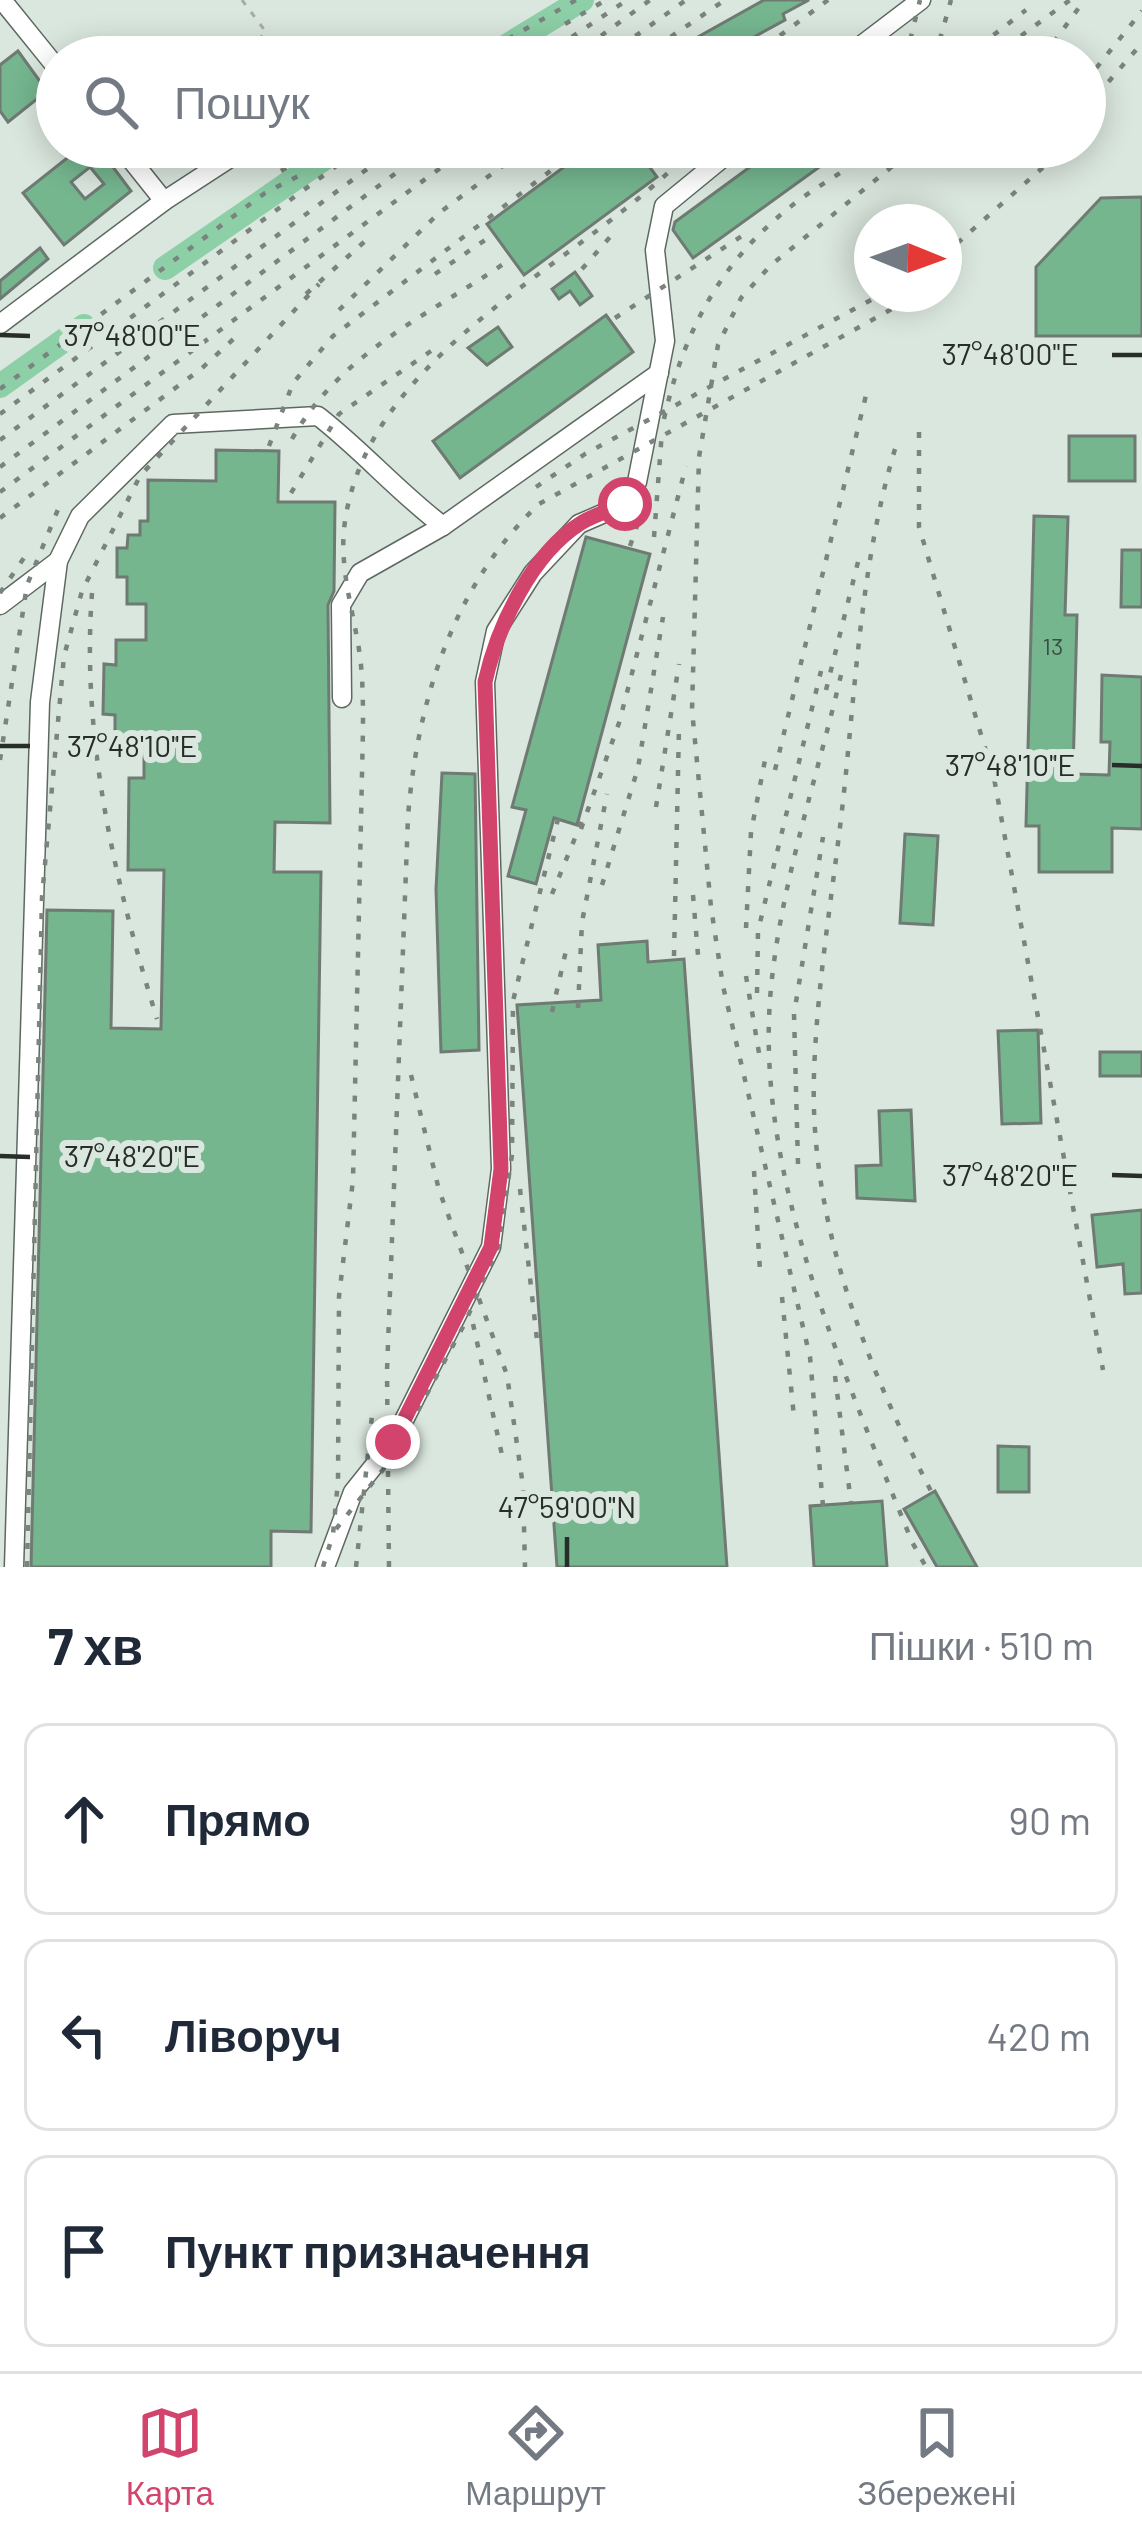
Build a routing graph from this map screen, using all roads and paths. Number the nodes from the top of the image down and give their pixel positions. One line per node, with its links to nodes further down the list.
1 (2, 0): 6 (street)
2 (242, 0): 4 (path)
3 (921, 0): 5 (street)
4 (263, 36)
5 (874, 36)
6 (36, 42)
7 (138, 168): 10 (street)
8 (215, 168): 10 (street)
9 (710, 168): 12 (street)
10 (164, 201): 11 (street)
11 (0, 324)
12 (659, 373): 13 (street); 18 (street)
13 (443, 526): 14 (street); 16 (street)
14 (58, 561): 15 (street); 17 (street)
15 (0, 605)
16 (342, 698)
17 (14, 1567)
18 (325, 1567)

